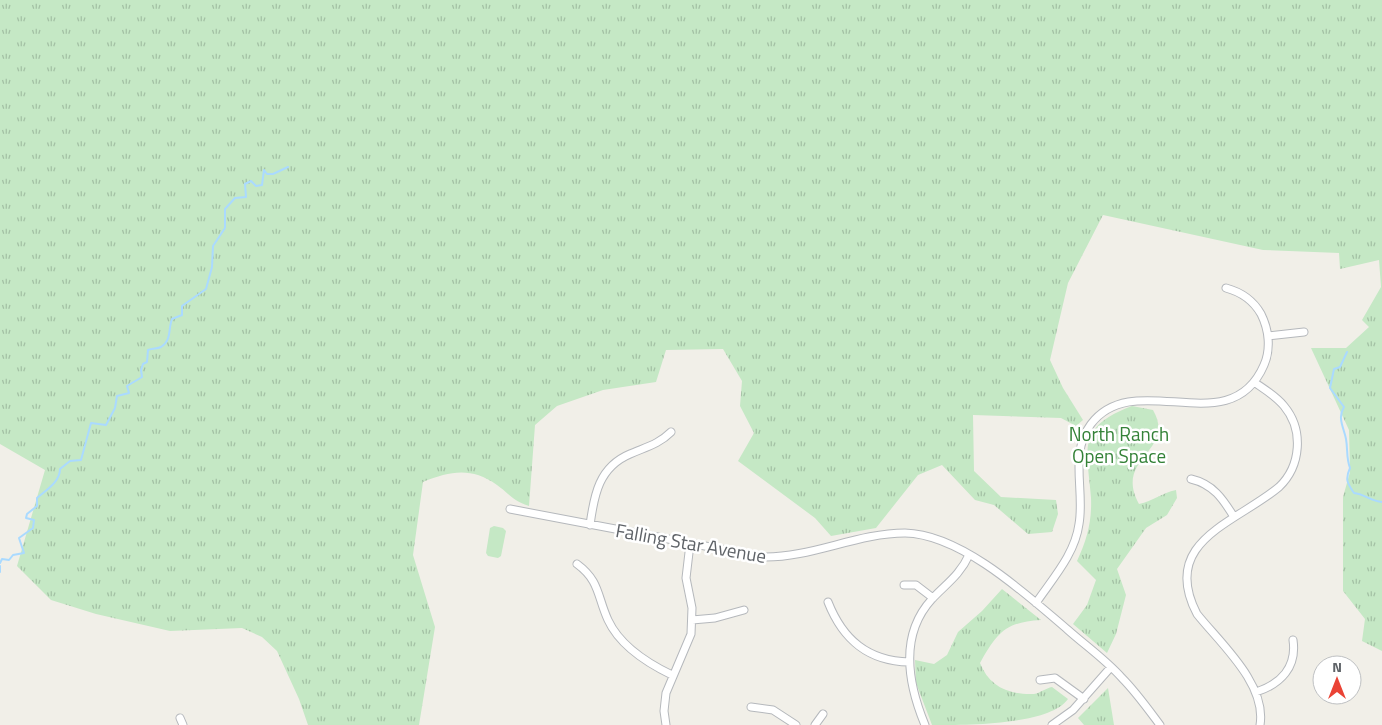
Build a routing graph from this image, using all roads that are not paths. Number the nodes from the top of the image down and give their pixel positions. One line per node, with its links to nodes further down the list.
1 (1226, 288): 3 (street)
2 (1304, 332): 3 (street)
3 (1268, 336): 4 (street)
4 (1254, 382): 8 (street); 16 (street)
5 (671, 432): 9 (street)
6 (1191, 479): 8 (street)
7 (510, 509): 9 (street, Falling Star Avenue)
8 (1234, 517): 24 (street)
9 (590, 525): 10 (street, Falling Star Avenue)
10 (690, 544): 11 (street, Falling Star Avenue); 18 (street)
11 (969, 556): 14 (street); 16 (street, Falling Star Avenue)
12 (577, 564): 22 (street)
13 (904, 585): 14 (street)
14 (934, 598): 20 (street)
15 (828, 602): 20 (street)
16 (1036, 603): 21 (street, Falling Star Avenue)
17 (744, 610): 18 (street)
18 (692, 620): 22 (street)
19 (1293, 640): 24 (street)
20 (909, 662): 31 (street)
21 (1111, 667): 25 (street); 33 (street, Falling Star Avenue)
22 (672, 675): 28 (street)
23 (1040, 680): 25 (street)
24 (1256, 692): 34 (street)
25 (1084, 699): 32 (street)
26 (751, 707): 29 (street)
27 (823, 714): 30 (street)
28 (666, 725)
29 (796, 725)
30 (815, 725)
31 (925, 725)
32 (1052, 725)
33 (1160, 725)
34 (1260, 725)

